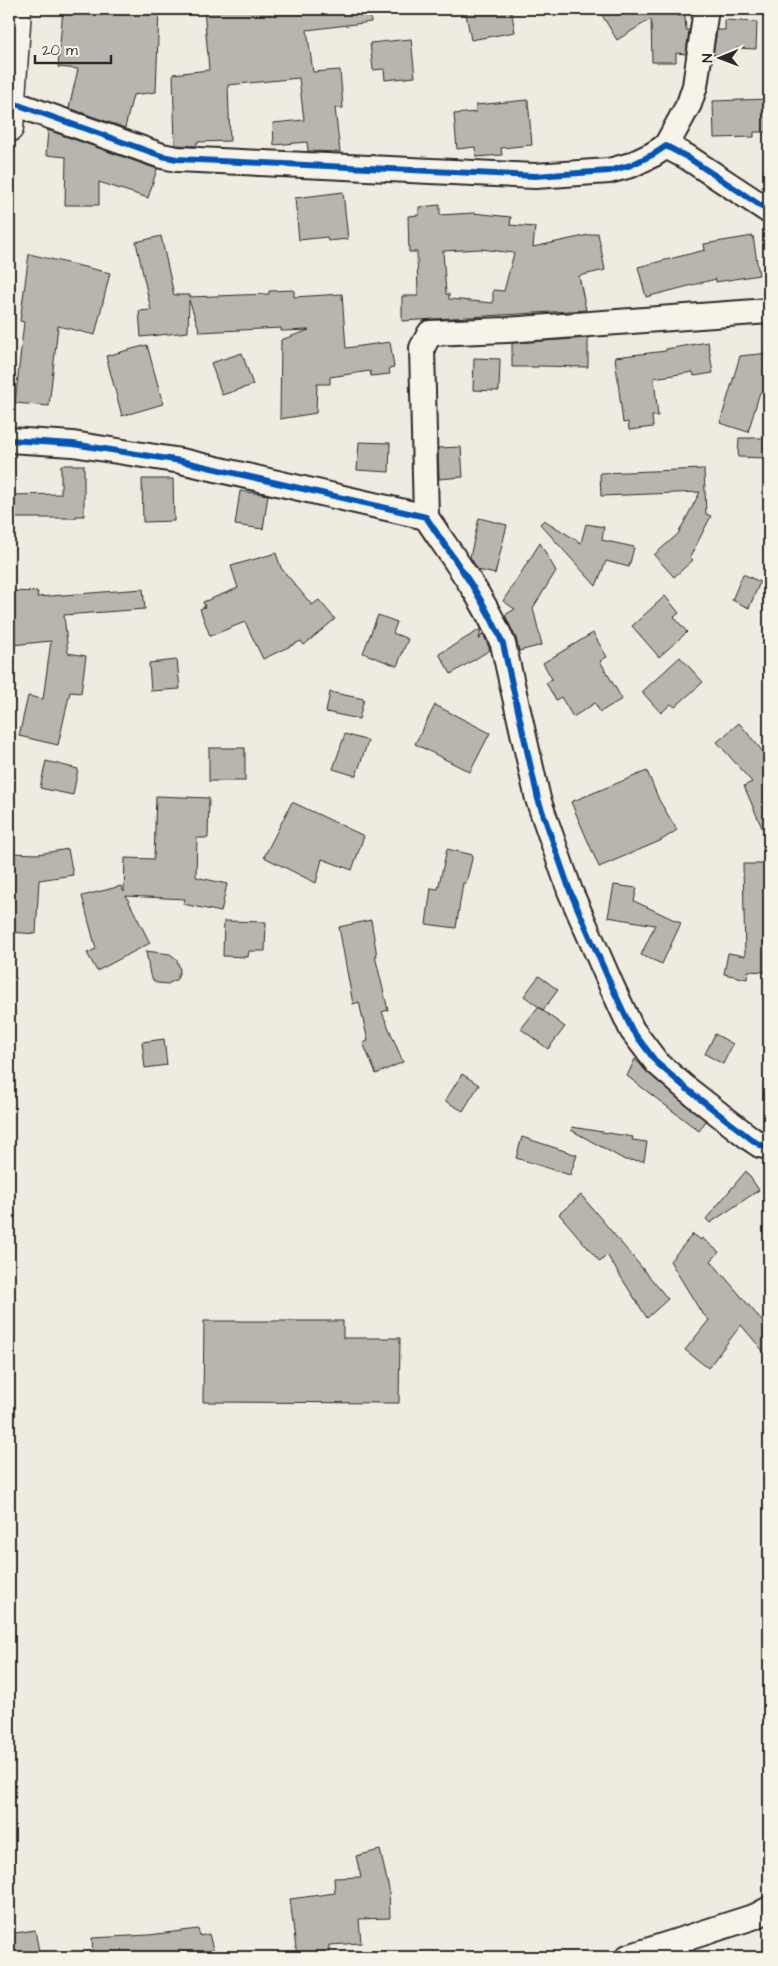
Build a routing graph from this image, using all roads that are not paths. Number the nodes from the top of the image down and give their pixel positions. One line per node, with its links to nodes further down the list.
1 (17, 9): 3 (street)
2 (706, 9): 5 (street)
3 (10, 102): 4 (street); 5 (street)
4 (9, 128)
5 (666, 146): 6 (street)
6 (769, 210)
7 (769, 311): 9 (street)
8 (9, 440): 9 (street)
9 (426, 517): 10 (street)
10 (769, 1147)
11 (769, 1910): 12 (street)
12 (628, 1957)

